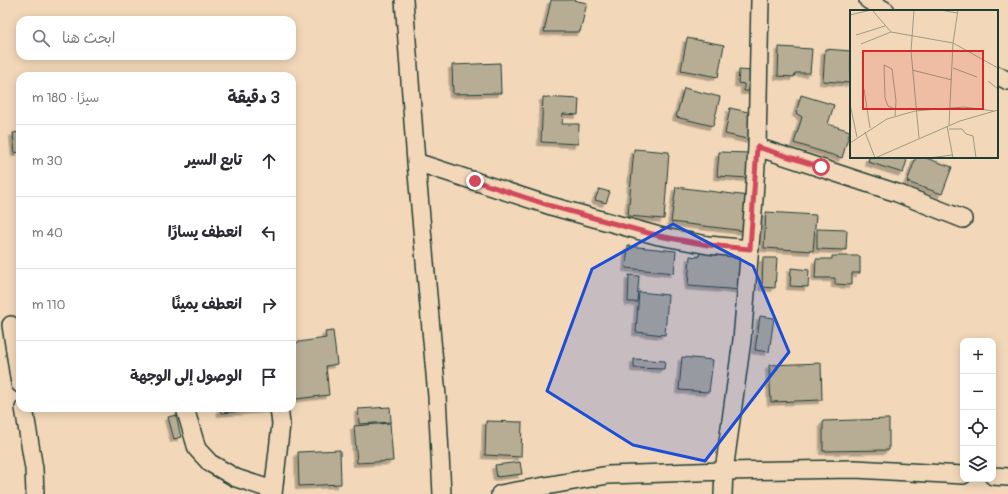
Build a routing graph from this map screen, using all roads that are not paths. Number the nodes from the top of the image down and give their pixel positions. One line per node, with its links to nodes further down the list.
1 (404, 0): 8 (street)
2 (760, 0): 7 (street)
3 (868, 0): 4 (street)
4 (884, 10)
5 (998, 76): 6 (street)
6 (1008, 81)
7 (757, 147): 9 (street); 10 (street)
8 (416, 162): 10 (street); 22 (street)
9 (963, 219)
10 (750, 249): 16 (street)
11 (11, 325): 12 (street)
12 (16, 358)
13 (25, 412): 21 (street)
14 (186, 412): 20 (street)
15 (280, 412): 20 (street)
16 (724, 471): 17 (street); 23 (street); 24 (street)
17 (960, 475)
18 (996, 476): 19 (street)
19 (1008, 477)
20 (273, 492)
21 (35, 494)
22 (442, 494)
23 (500, 494)
24 (723, 494)

